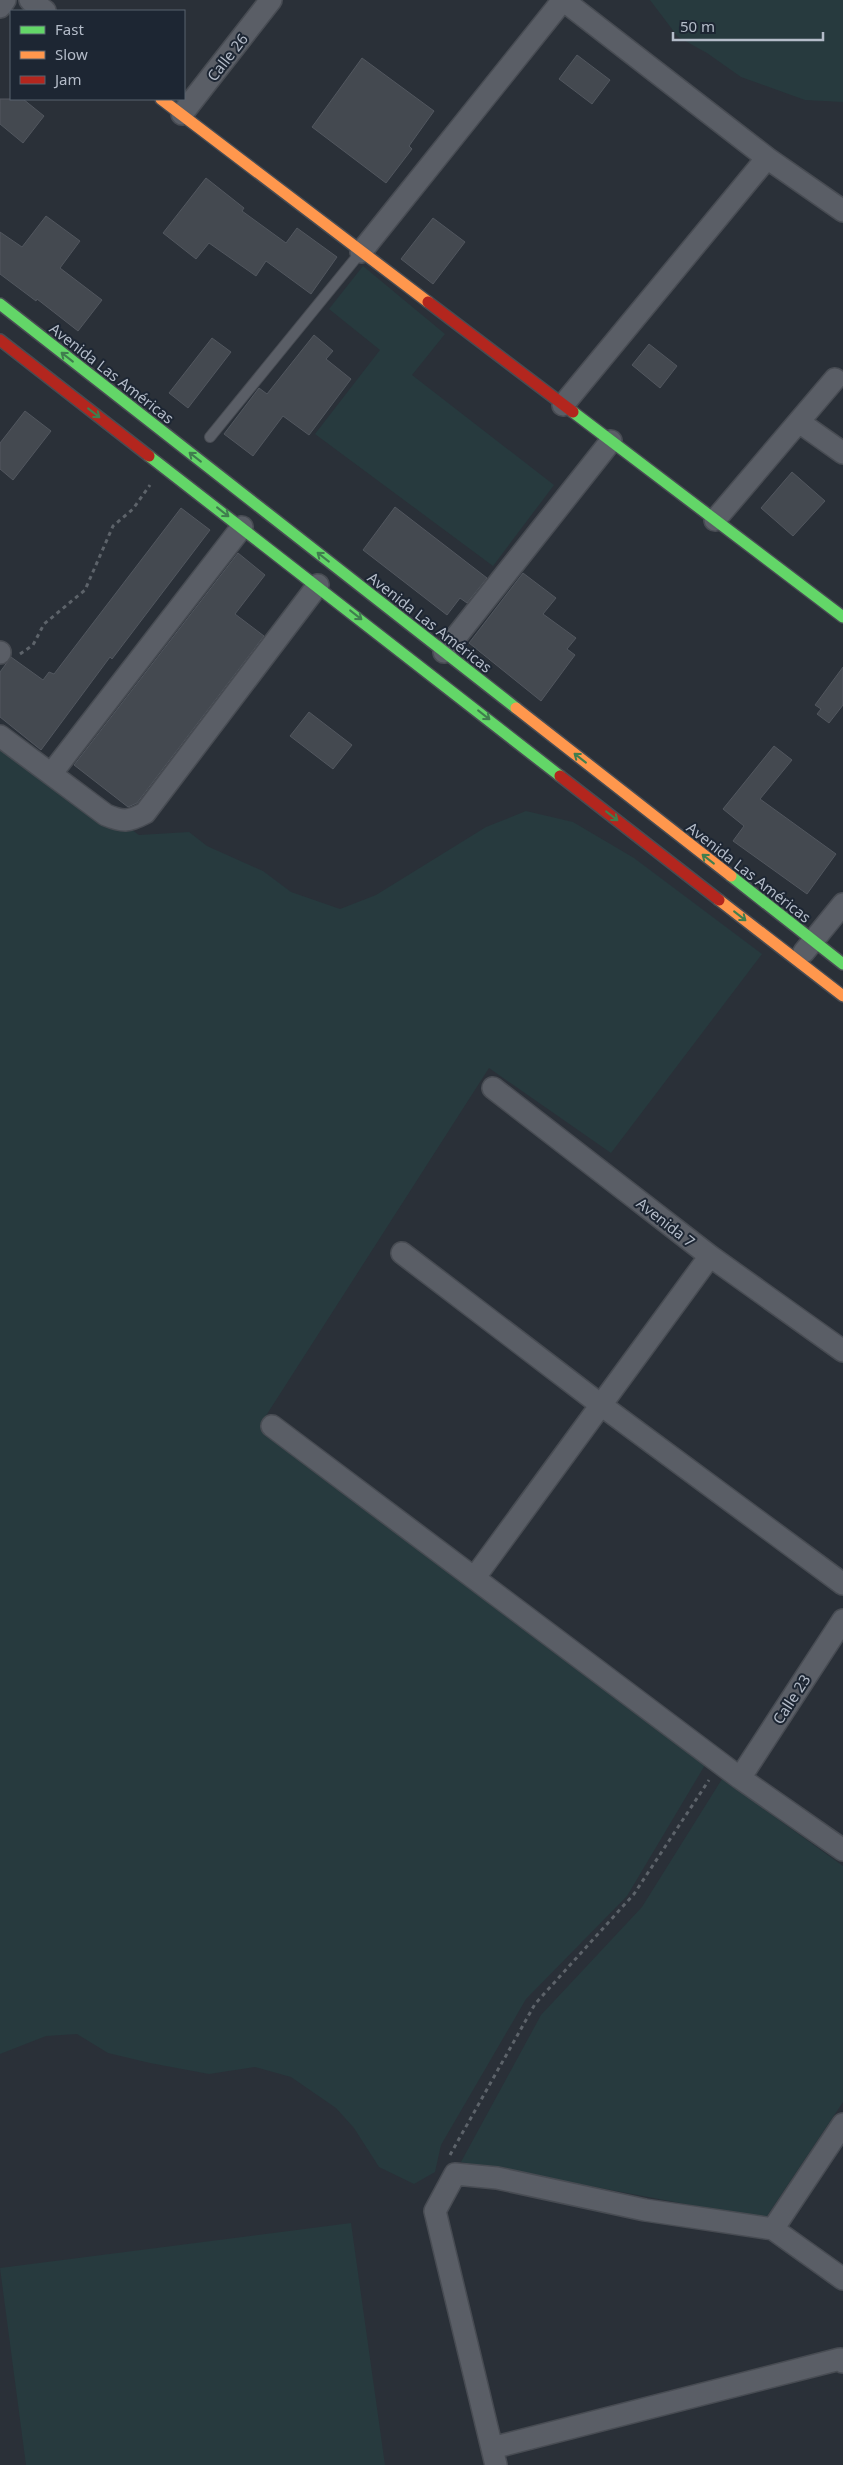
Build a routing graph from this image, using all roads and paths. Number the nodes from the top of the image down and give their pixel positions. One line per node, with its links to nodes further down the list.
1 (4, 0): 4 (street)
2 (30, 0): 5 (street)
3 (271, 0): 7 (street, Calle 26)
4 (0, 6)
5 (44, 10)
6 (163, 100): 7 (main road)
7 (182, 114): 10 (main road)
8 (768, 158): 9 (street); 10 (street); 14 (street)
9 (843, 211)
10 (360, 252): 14 (main road); 16 (lane)
11 (0, 304): 24 (main road, Avenida Las Américas, one-way to 11)
12 (0, 340): 19 (main road, one-way to 19)
13 (835, 379): 15 (street)
14 (564, 405): 17 (main road)
15 (799, 422): 18 (street); 20 (street)
16 (210, 437)
17 (611, 442): 20 (main road); 24 (street)
18 (843, 453)
19 (163, 466): 21 (main road, one-way to 21); 25 (path)
20 (715, 520): 23 (main road)
21 (242, 527): 22 (main road); 27 (street)
22 (318, 586): 27 (street); 30 (main road, one-way to 30)
23 (843, 617)
24 (444, 652): 29 (main road, Avenida Las Américas, one-way to 24)
25 (0, 653)
26 (0, 736): 27 (street)
27 (51, 774)
28 (843, 904): 29 (street)
29 (813, 941): 30 (street); 31 (main road, Avenida Las Américas)
30 (797, 960): 32 (main road)
31 (843, 964)
32 (843, 996)
33 (493, 1088): 35 (street, Avenida 7)
34 (402, 1253): 37 (street)
35 (710, 1256): 36 (street, Avenida 7); 37 (street)
36 (843, 1351)
37 (601, 1405): 39 (street); 40 (street)
38 (272, 1426): 39 (street)
39 (475, 1577): 42 (street)
40 (843, 1584)
41 (843, 1620): 43 (street, Calle 23)
42 (720, 1763): 43 (street); 46 (path)
43 (740, 1778): 44 (street)
44 (843, 1850)
45 (843, 2124): 47 (street)
46 (455, 2174): 47 (street); 50 (street)
47 (773, 2229): 48 (street)
48 (843, 2279)
49 (843, 2362): 50 (street)
50 (494, 2457)

